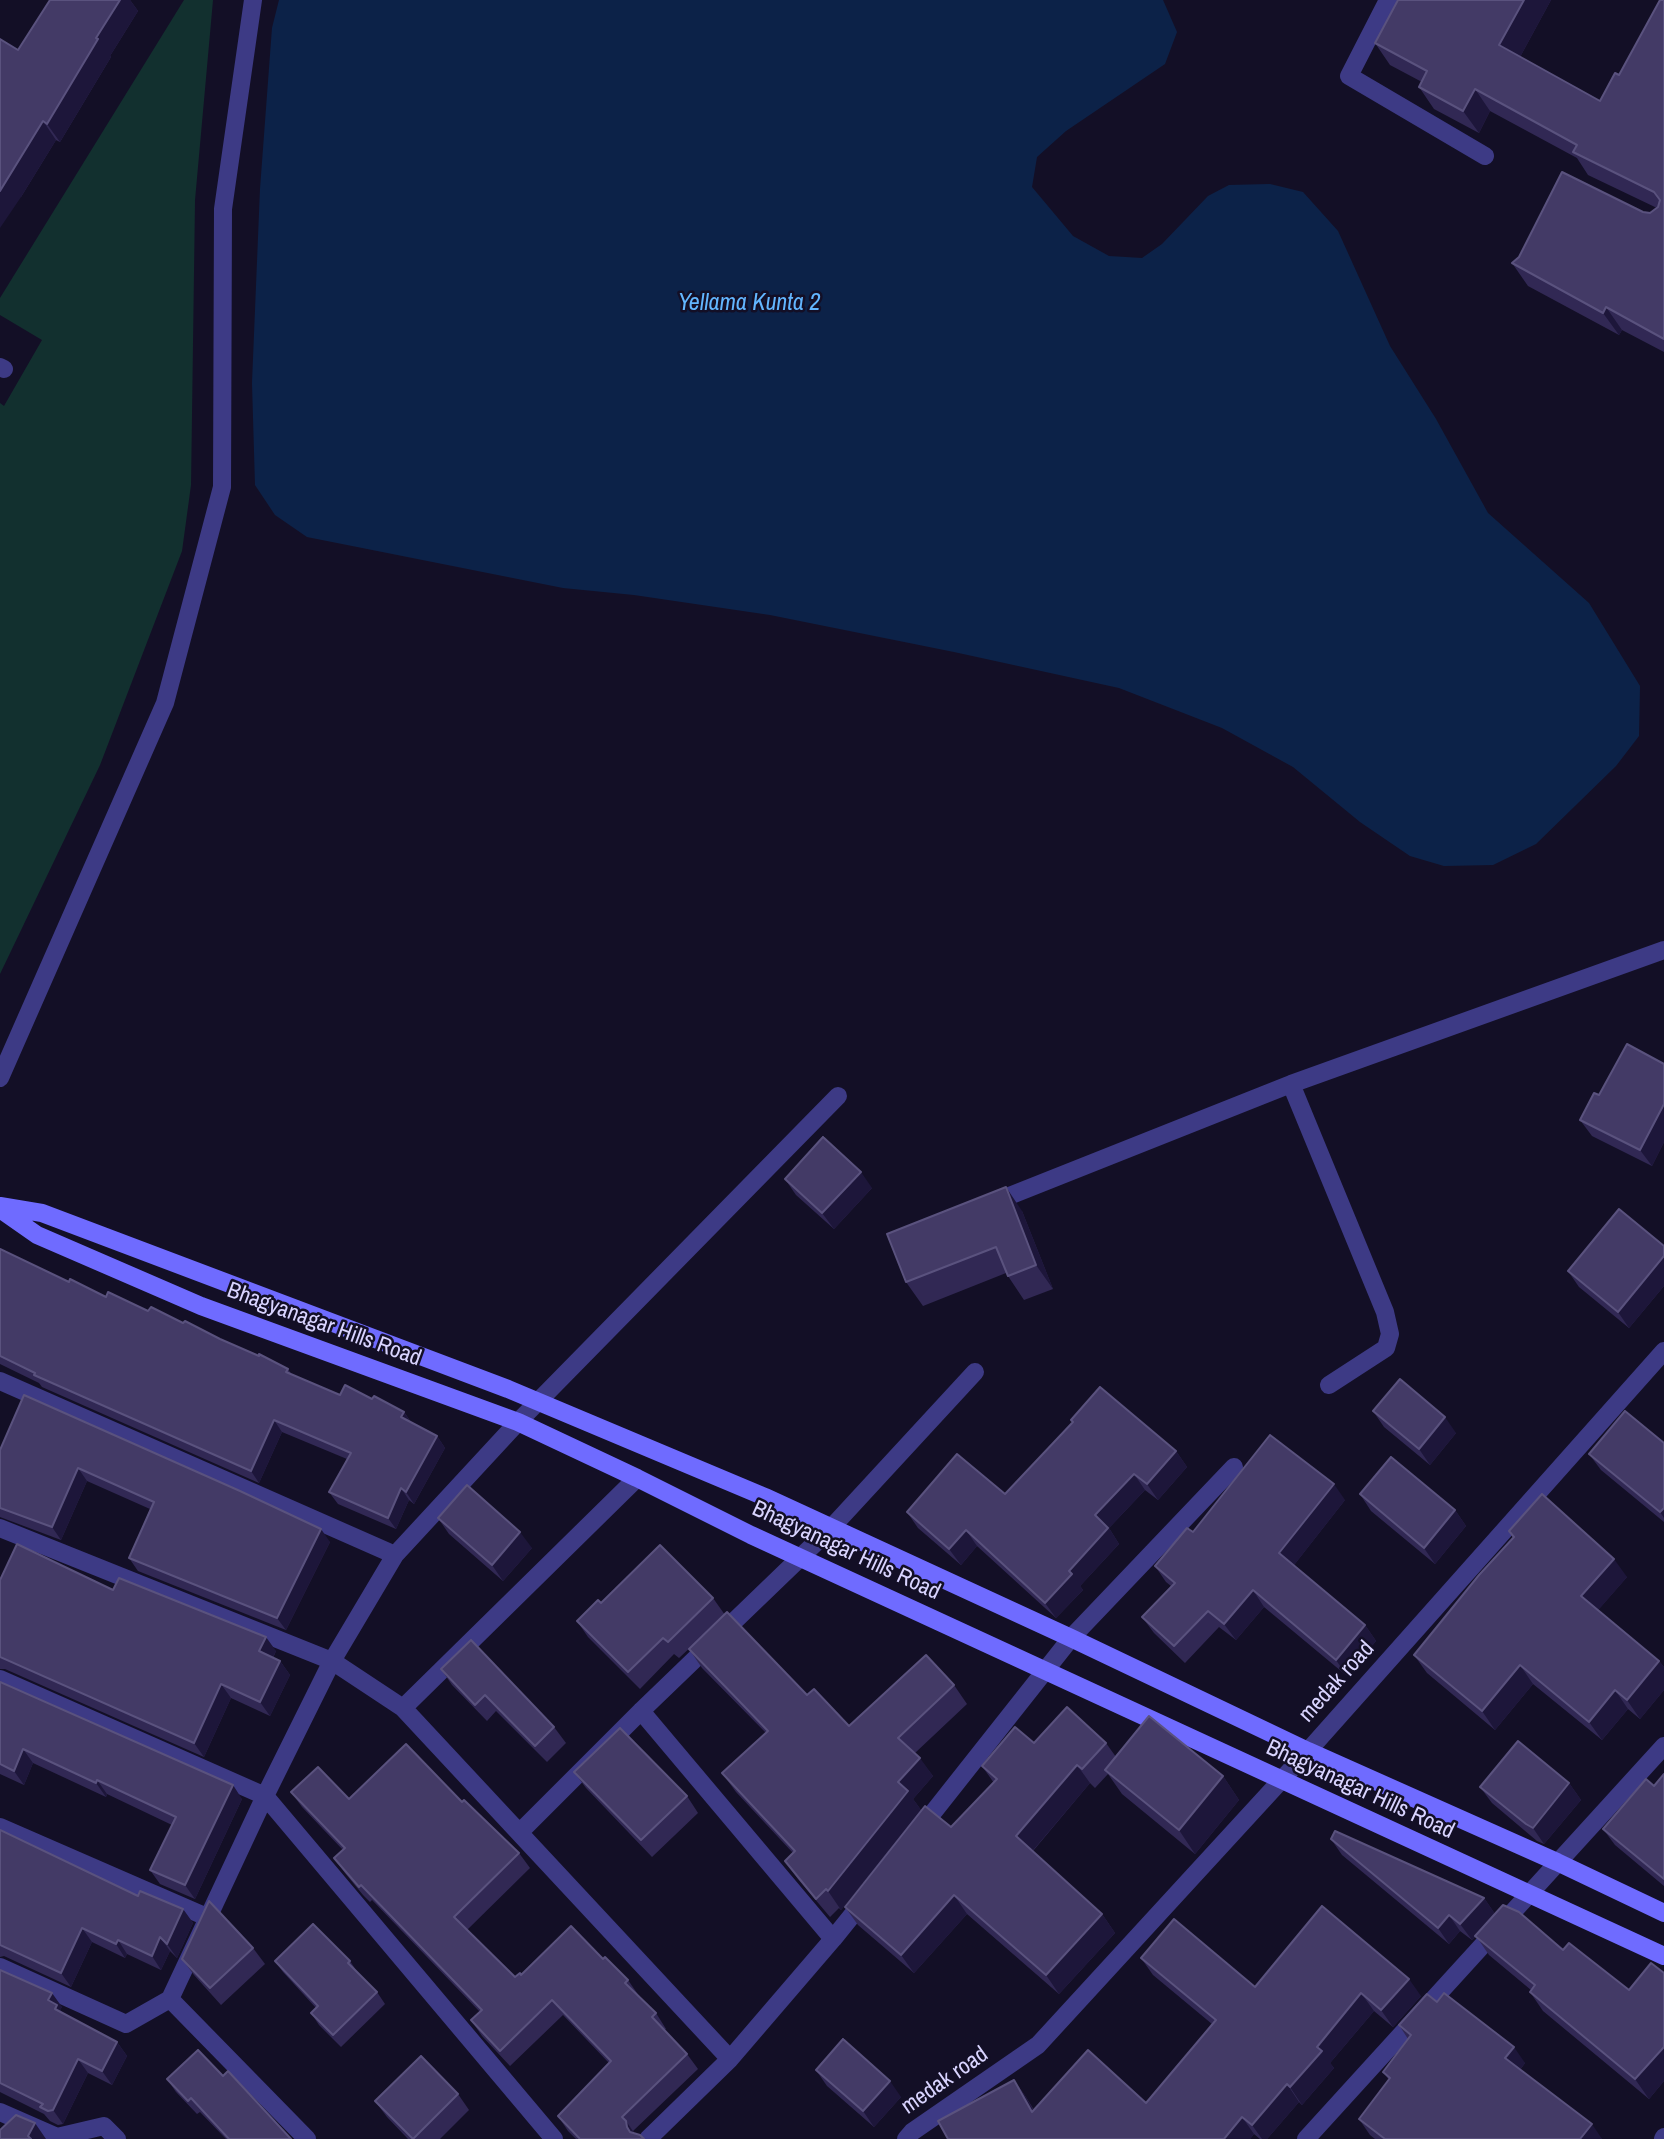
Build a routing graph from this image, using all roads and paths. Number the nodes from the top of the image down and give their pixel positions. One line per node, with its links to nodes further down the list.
1 (253, 0): 5 (street)
2 (1388, 0): 3 (street)
3 (1485, 156)
4 (1664, 950): 6 (street)
5 (0, 1078)
6 (1291, 1084): 9 (street); 13 (street)
7 (838, 1096): 14 (street)
8 (0, 1208): 14 (main road, Bhagyanagar Hills Road); 15 (main road, Bhagyanagar Hills Road)
9 (980, 1208)
10 (1664, 1351): 29 (street, medak road)
11 (975, 1372): 18 (street)
12 (0, 1381): 20 (street)
13 (1329, 1385)
14 (538, 1402): 15 (street); 18 (main road, Bhagyanagar Hills Road)
15 (518, 1422): 17 (main road, Bhagyanagar Hills Road); 20 (street)
16 (1234, 1467): 22 (street)
17 (637, 1478): 21 (main road, Bhagyanagar Hills Road); 26 (street)
18 (832, 1527): 21 (street); 22 (main road, Bhagyanagar Hills Road)
19 (0, 1528): 23 (street)
20 (395, 1555): 23 (street)
21 (801, 1557): 24 (main road, Bhagyanagar Hills Road); 27 (street)
22 (1071, 1638): 24 (street); 29 (main road, Bhagyanagar Hills Road)
23 (332, 1661): 26 (street); 31 (street)
24 (1046, 1670): 30 (main road, Bhagyanagar Hills Road); 34 (street)
25 (0, 1679): 31 (street)
26 (403, 1708): 33 (street)
27 (641, 1711): 33 (street); 40 (street)
28 (1664, 1746): 35 (street)
29 (1308, 1751): 30 (street, medak road); 35 (main road, Bhagyanagar Hills Road)
30 (1281, 1781): 37 (main road, Bhagyanagar Hills Road); 52 (street, medak road)
31 (265, 1796): 39 (street); 50 (street)
32 (0, 1827): 39 (street)
33 (520, 1832): 44 (street)
34 (910, 1842)
35 (1557, 1862): 37 (street); 38 (main road, Bhagyanagar Hills Road)
36 (876, 1885): 40 (street)
37 (1528, 1894): 41 (main road, Bhagyanagar Hills Road); 53 (street)
38 (1664, 1913)
39 (209, 1918): 43 (street)
40 (833, 1939): 44 (street)
41 (1664, 1956)
42 (0, 1967): 43 (street)
43 (170, 1998): 49 (street)
44 (730, 2059): 51 (street)
45 (0, 2112): 46 (street)
46 (27, 2124): 47 (street); 48 (street)
47 (13, 2139)
48 (117, 2139)
49 (307, 2139)
50 (554, 2139)
51 (648, 2139)
52 (906, 2139)
53 (1306, 2139)

